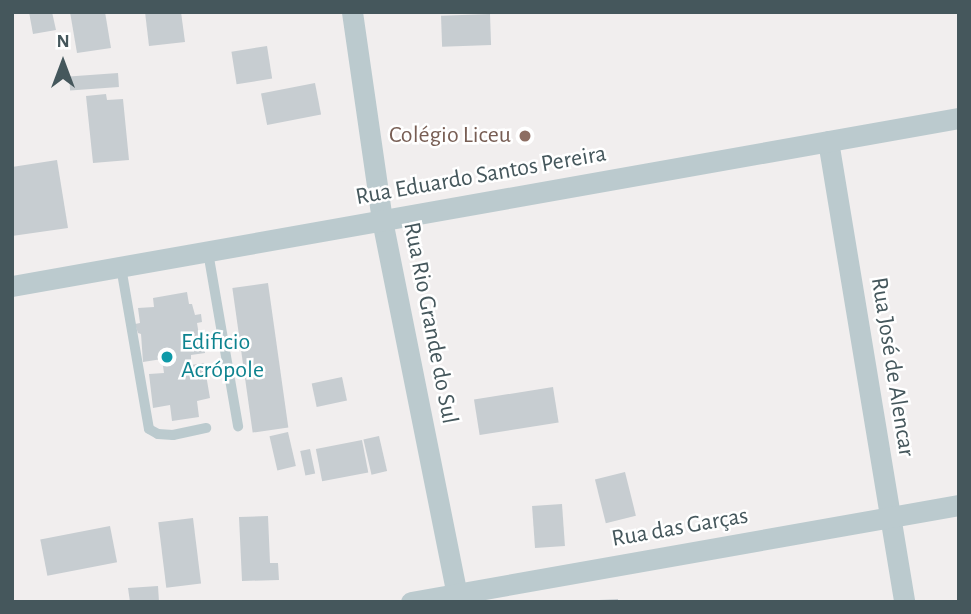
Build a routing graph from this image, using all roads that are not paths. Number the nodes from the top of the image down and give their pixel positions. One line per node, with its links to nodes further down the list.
1 (352, 12): 4 (street, Rua Rio Grande do Sul)
2 (959, 118): 3 (street, Rua Eduardo Santos Pereira)
3 (828, 141): 4 (street, Rua Eduardo Santos Pereira); 11 (street, Rua José de Alencar)
4 (382, 220): 5 (street, Rua Eduardo Santos Pereira); 12 (street, Rua Rio Grande do Sul)
5 (208, 251): 6 (street, Rua Eduardo Santos Pereira); 8 (lane)
6 (121, 267): 7 (street, Rua Eduardo Santos Pereira); 9 (lane)
7 (12, 286)
8 (238, 426)
9 (206, 428)
10 (959, 505): 11 (street, Rua das Garças)
11 (890, 517): 12 (street, Rua das Garças); 14 (street, Rua José de Alencar)
12 (457, 598): 13 (street, Rua das Garças)
13 (411, 602)
14 (904, 602)

